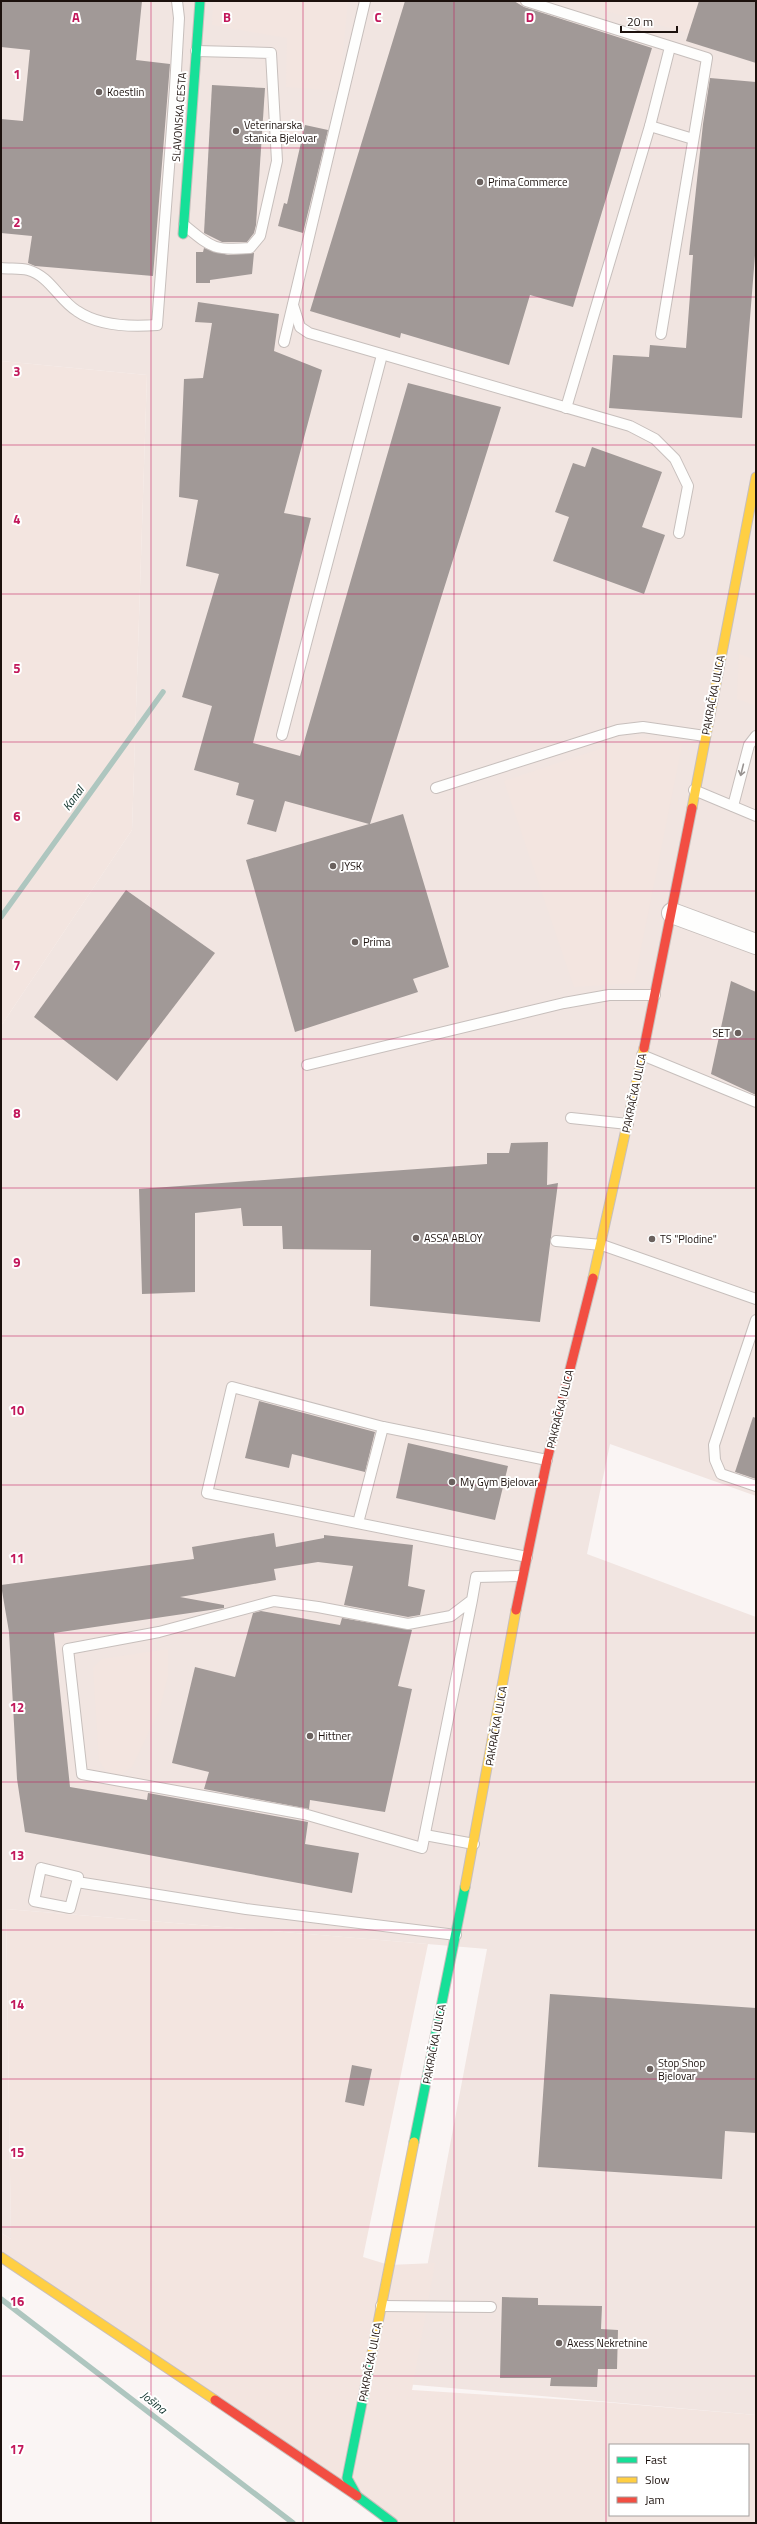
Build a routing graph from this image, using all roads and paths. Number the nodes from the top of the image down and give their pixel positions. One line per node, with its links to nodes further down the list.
1 (177, 1): 10 (lane)
2 (200, 1): 6 (street, SLAVONSKA CESTA)
3 (365, 1): 11 (lane)
4 (526, 1): 5 (lane)
5 (670, 47): 7 (lane); 8 (lane)
6 (196, 51): 9 (street, SLAVONSKA CESTA); 9 (lane)
7 (650, 126): 8 (lane); 15 (lane)
8 (693, 140): 12 (lane)
9 (184, 230)
10 (1, 268)
11 (293, 305): 13 (lane); 14 (lane)
12 (661, 334)
13 (284, 342)
14 (382, 355): 15 (lane); 19 (lane)
15 (566, 408): 18 (lane)
16 (756, 477): 17 (street, PAKRAČKA ULICA)
17 (752, 516): 20 (street, PAKRAČKA ULICA)
18 (679, 533)
19 (282, 735)
20 (705, 736): 22 (lane); 23 (street, PAKRAČKA ULICA)
21 (756, 736): 24 (lane, one-way to 24)
22 (436, 788)
23 (694, 790): 24 (lane); 26 (street, PAKRAČKA ULICA)
24 (733, 806): 25 (lane)
25 (756, 816)
26 (672, 913): 27 (street); 28 (street, PAKRAČKA ULICA)
27 (756, 944)
28 (655, 995): 29 (street, PAKRAČKA ULICA); 30 (lane)
29 (642, 1054): 31 (lane); 33 (street, PAKRAČKA ULICA)
30 (307, 1065)
31 (756, 1102)
32 (571, 1118): 33 (lane)
33 (628, 1124): 35 (street, PAKRAČKA ULICA)
34 (556, 1241): 35 (lane)
35 (602, 1245): 36 (lane); 39 (street, PAKRAČKA ULICA)
36 (756, 1299)
37 (756, 1320): 40 (lane)
38 (383, 1427): 39 (lane); 41 (lane); 41 (lane)
39 (547, 1460): 42 (street, PAKRAČKA ULICA)
40 (756, 1486)
41 (358, 1523): 42 (lane)
42 (526, 1557): 43 (street, PAKRAČKA ULICA)
43 (522, 1576): 44 (lane); 46 (street, PAKRAČKA ULICA)
44 (472, 1600): 45 (lane); 45 (lane)
45 (425, 1835): 46 (lane)
46 (474, 1844): 48 (street, PAKRAČKA ULICA)
47 (77, 1882): 47 (lane); 48 (lane)
48 (456, 1935): 50 (street, PAKRAČKA ULICA)
49 (1, 2257): 52 (street)
50 (381, 2306): 51 (lane); 52 (street, PAKRAČKA ULICA)
51 (491, 2307)
52 (357, 2496): 53 (street, PAKRAČKA ULICA)
53 (393, 2523)

